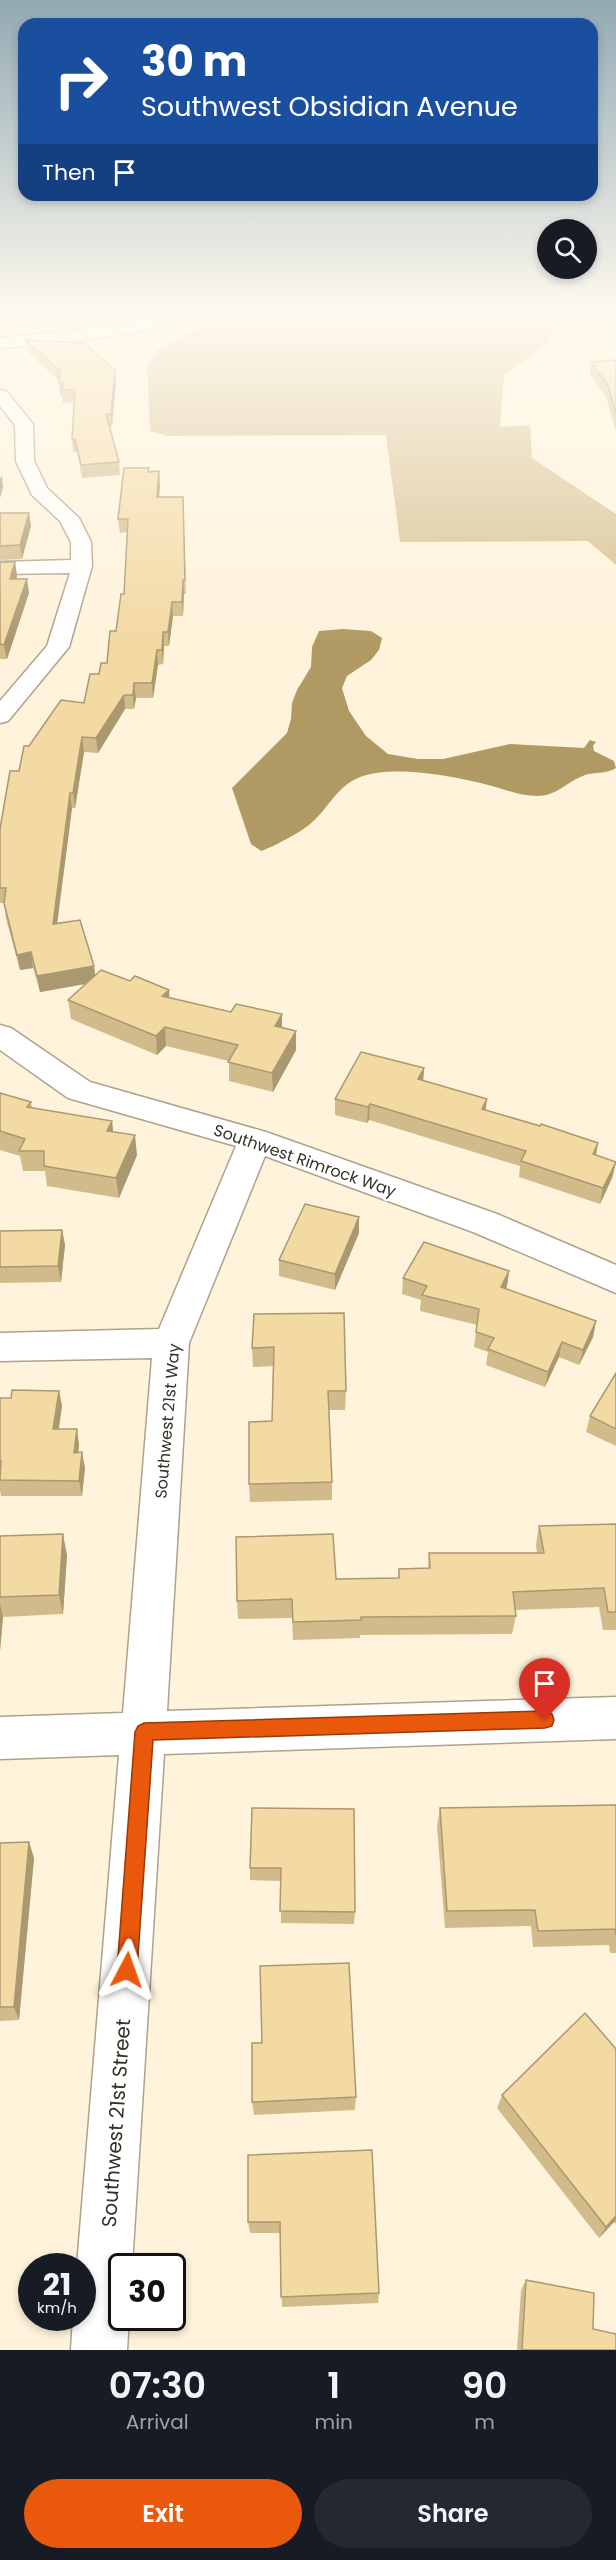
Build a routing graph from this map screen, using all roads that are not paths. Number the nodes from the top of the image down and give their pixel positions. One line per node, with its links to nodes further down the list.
1 (23, 423): 2 (street)
2 (82, 566): 3 (street); 4 (street)
3 (0, 568)
4 (2, 709)
5 (0, 1035): 6 (street, Southwest Rimrock Way)
6 (255, 1140): 7 (street, Southwest Rimrock Way); 8 (street, Southwest 21st Way)
7 (616, 1280)
8 (171, 1342): 9 (street); 11 (street, Southwest 21st Way)
9 (0, 1347)
10 (616, 1718): 11 (street)
11 (145, 1725): 12 (street); 13 (street, Southwest 21st Street)
12 (0, 1738)
13 (99, 2350)

